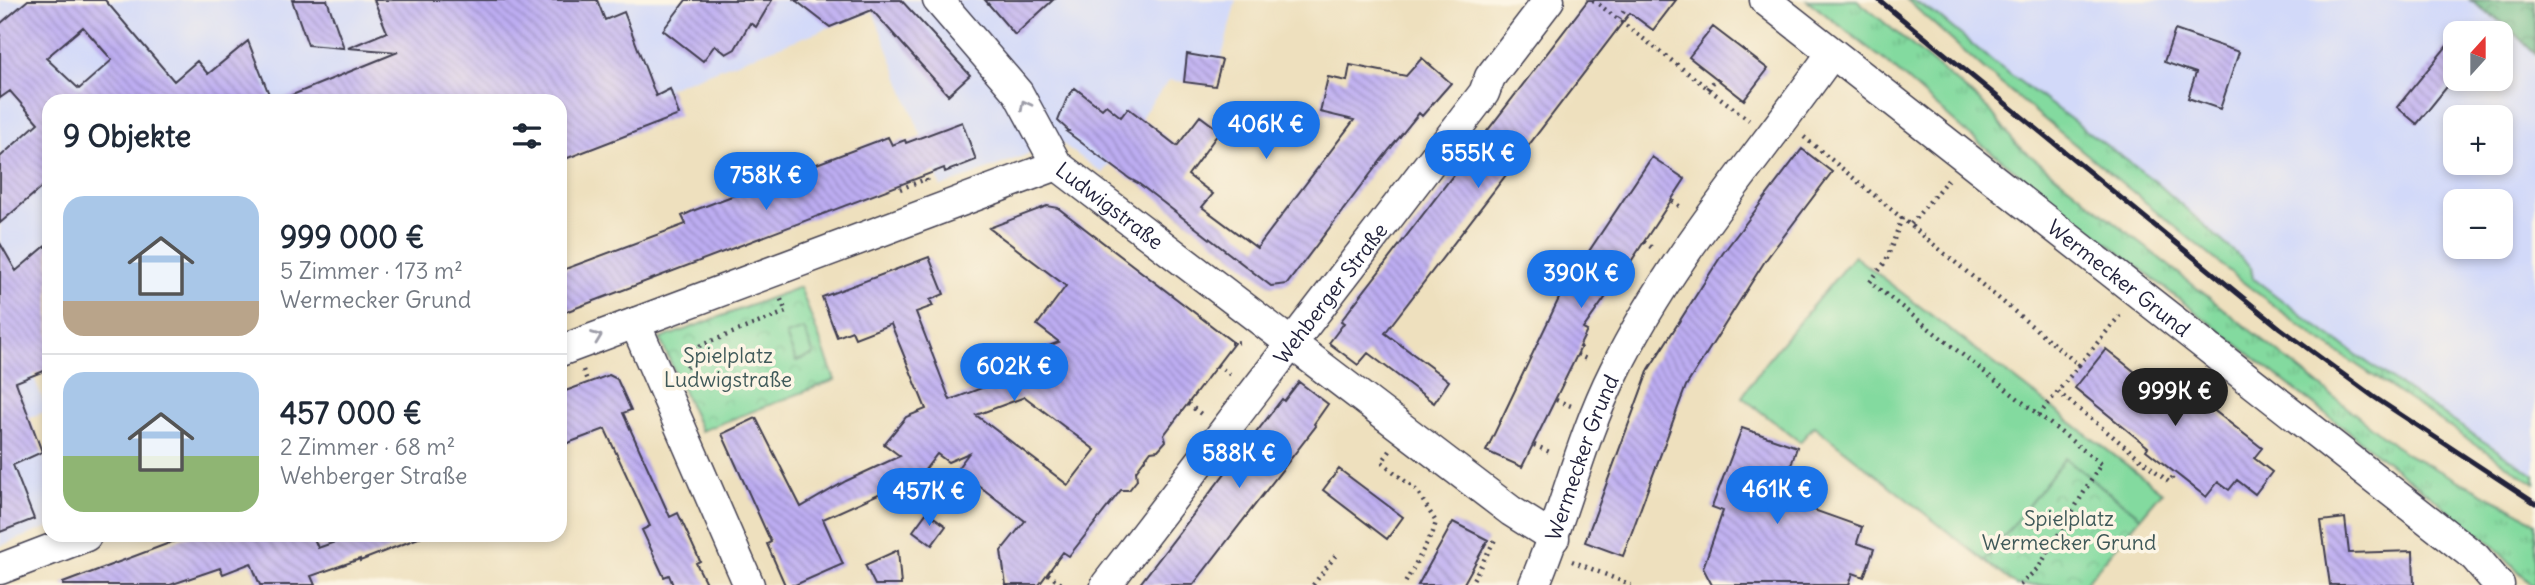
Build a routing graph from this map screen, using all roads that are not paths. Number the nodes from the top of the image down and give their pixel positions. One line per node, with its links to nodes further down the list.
1 (939, 0): 5 (street, one-way to 1)
2 (1549, 0): 7 (street, Wehberger Straße)
3 (1765, 0): 4 (street, Wermecker Grund)
4 (1832, 53): 10 (street, Wermecker Grund); 15 (street, Wermecker Grund)
5 (1057, 165): 6 (street, Ludwigstraße); 7 (street, Ludwigstraße)
6 (635, 323): 8 (street, Ludwigstraße, one-way to 6); 12 (street)
7 (1292, 344): 10 (street, Ludwigstraße); 13 (street, Wehberger Straße)
8 (567, 348)
9 (70, 542): 11 (street)
10 (1551, 545): 14 (street, Wermecker Grund)
11 (0, 569)
12 (749, 585)
13 (1106, 585)
14 (1534, 585)
15 (2499, 585)

